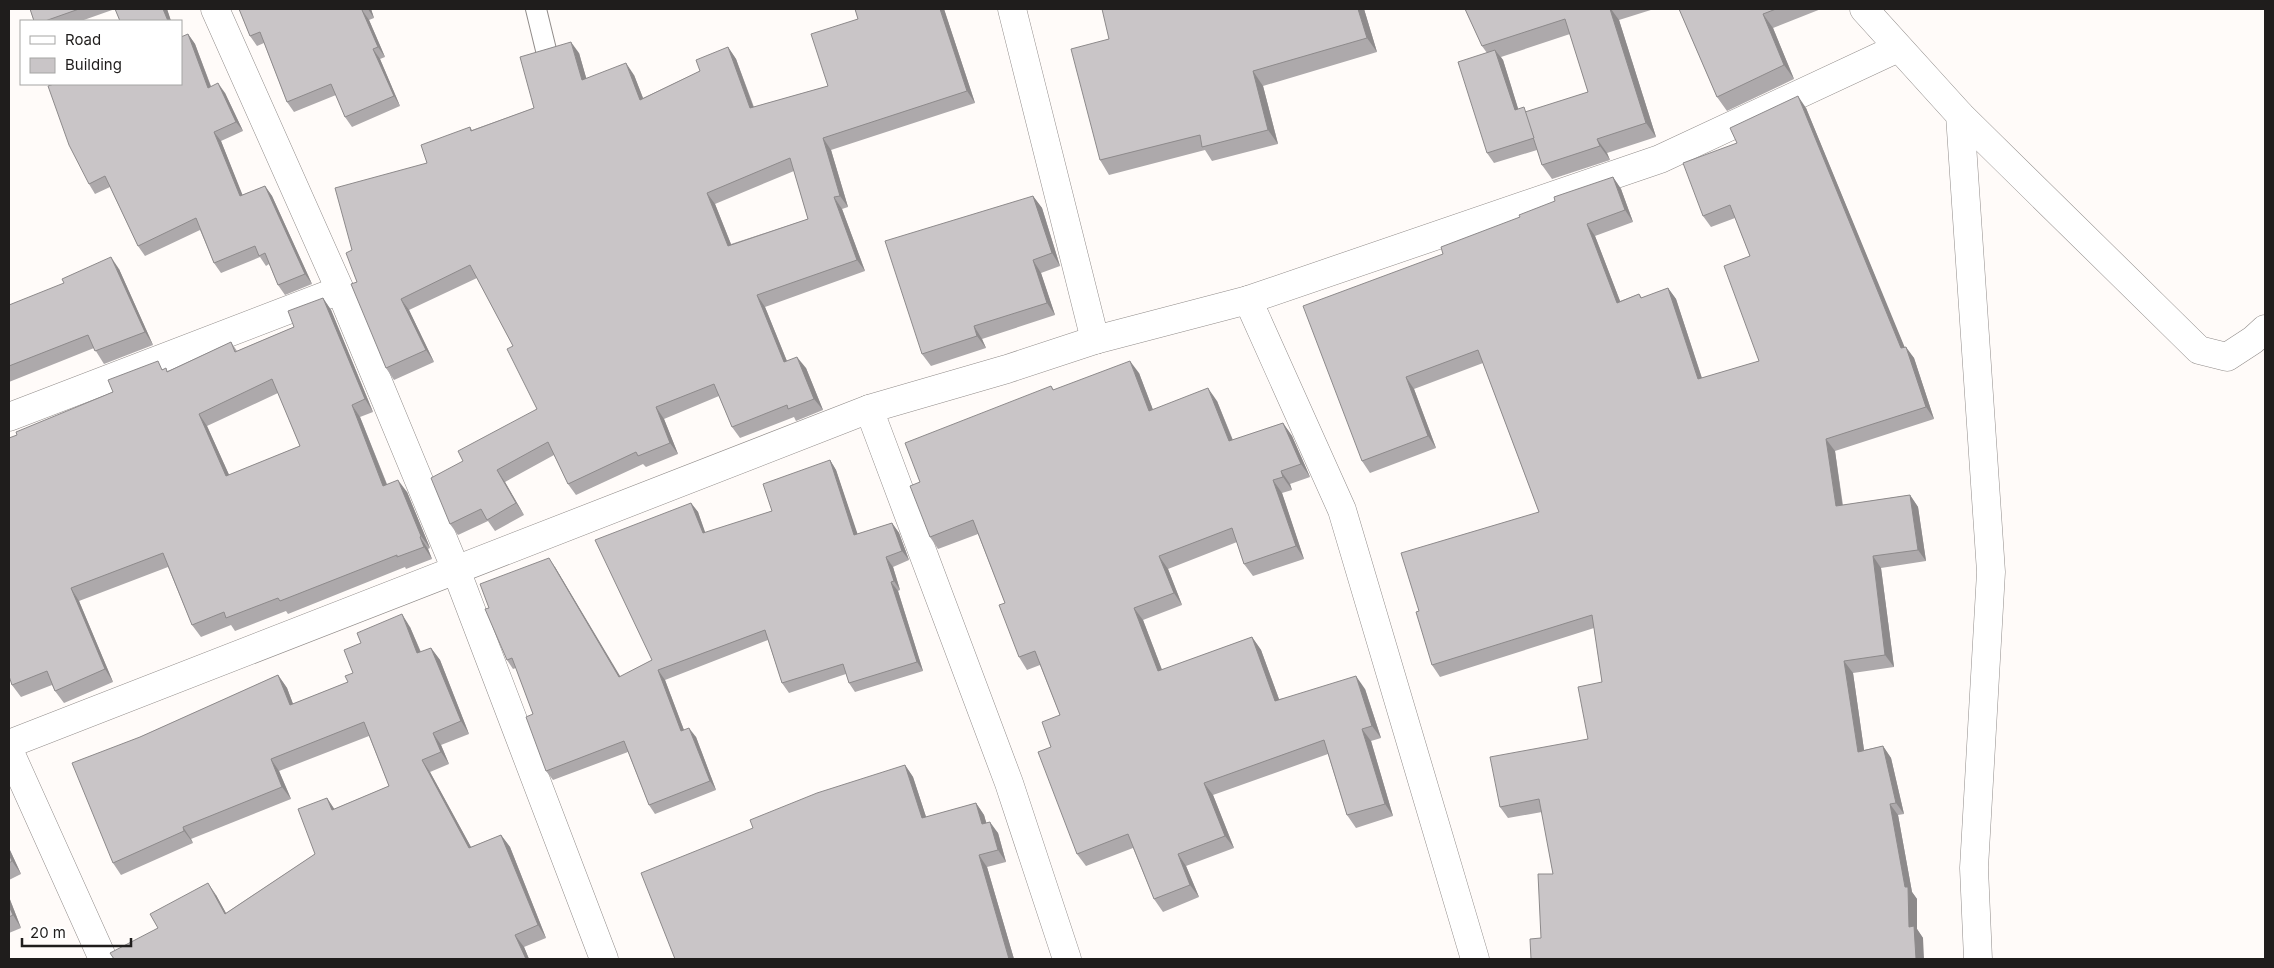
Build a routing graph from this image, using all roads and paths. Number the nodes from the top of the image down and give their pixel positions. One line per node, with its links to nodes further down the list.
1 (215, 9): 8 (street)
2 (536, 9): 6 (lane)
3 (1012, 9): 11 (street)
4 (1864, 9): 5 (street)
5 (1898, 48): 7 (street); 9 (street)
6 (546, 50)
7 (1960, 115): 10 (street); 21 (street)
8 (340, 290): 13 (street); 14 (street)
9 (1248, 300): 11 (street); 20 (street)
10 (2265, 328)
11 (1095, 340): 12 (street)
12 (870, 409): 14 (street); 19 (street)
13 (9, 417)
14 (456, 570): 15 (street); 18 (street)
15 (9, 744)
16 (9, 750): 17 (street)
17 (102, 959)
18 (604, 959)
19 (1067, 959)
20 (1475, 959)
21 (1978, 959)

